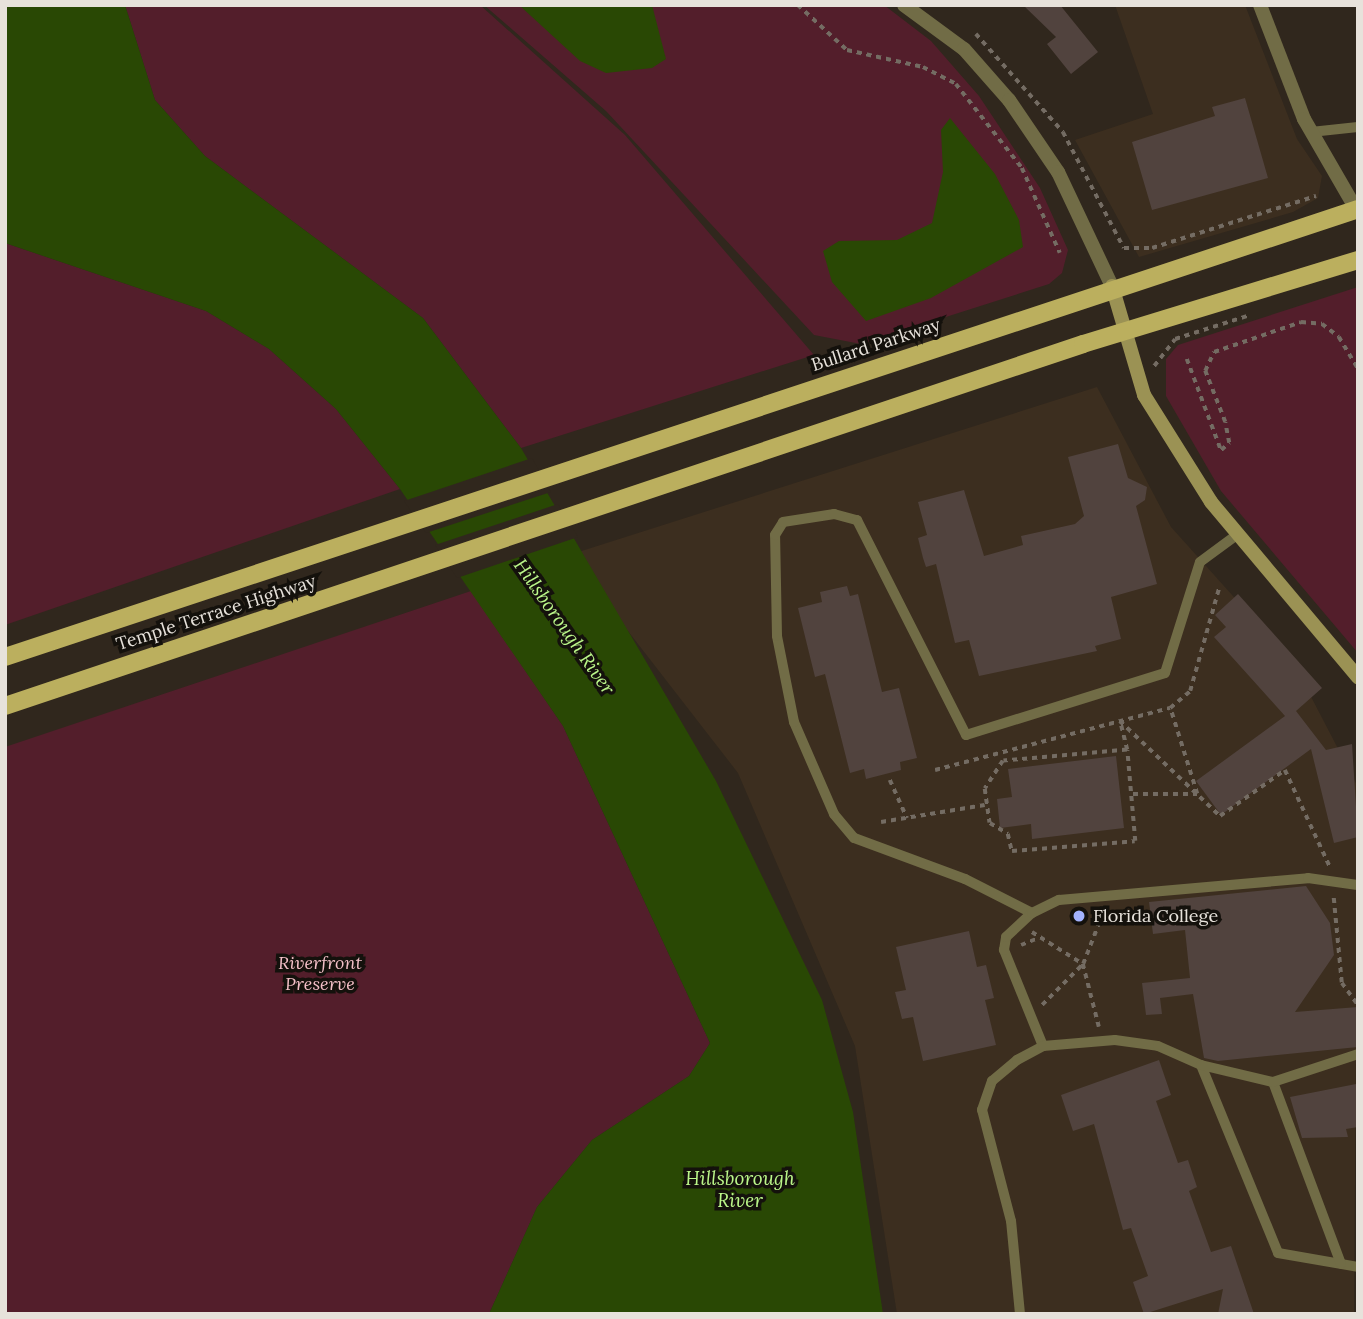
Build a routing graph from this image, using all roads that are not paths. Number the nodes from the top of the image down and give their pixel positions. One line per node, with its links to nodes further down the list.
1 (904, 5): 7 (street)
2 (1260, 5): 4 (street)
3 (1358, 127): 4 (lane)
4 (1311, 132): 5 (street)
5 (1357, 209): 7 (main road, Bullard Parkway)
6 (1358, 260): 8 (main road)
7 (1112, 286): 8 (street); 9 (main road, Bullard Parkway)
8 (1125, 331): 10 (street); 13 (main road, Temple Terrace Highway)
9 (408, 522): 11 (main road, Temple Terrace Highway)
10 (1238, 534): 12 (street); 15 (lane)
11 (5, 657)
12 (1358, 677)
13 (5, 706)
14 (1358, 885): 15 (lane)
15 (1032, 913): 16 (lane)
16 (1043, 1045): 18 (lane); 22 (lane)
17 (1358, 1054): 19 (lane)
18 (1200, 1065): 19 (lane); 20 (lane)
19 (1273, 1082): 20 (lane)
20 (1341, 1264): 21 (lane)
21 (1358, 1267)
22 (1020, 1314)

